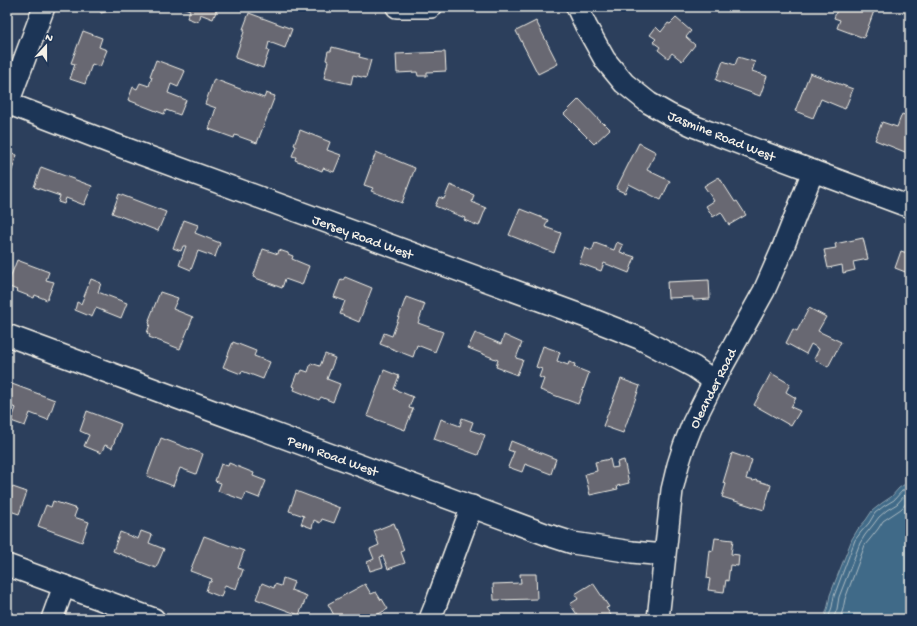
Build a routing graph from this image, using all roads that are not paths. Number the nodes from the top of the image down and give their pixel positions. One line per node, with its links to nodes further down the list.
1 (44, 7): 5 (street)
2 (397, 7): 3 (street)
3 (432, 7)
4 (577, 7): 6 (street, Jasmine Road West)
5 (7, 103): 9 (street, Jersey Road West)
6 (813, 172): 7 (street, Jasmine Road West); 9 (street, Oleander Road)
7 (910, 207)
8 (7, 335): 10 (street, Penn Road West)
9 (714, 380): 11 (street, Oleander Road)
10 (472, 506): 11 (street, Penn Road West); 16 (street)
11 (664, 555): 17 (street, Oleander Road)
12 (7, 565): 13 (street)
13 (64, 586): 14 (street); 15 (street)
14 (52, 619)
15 (154, 619)
16 (430, 619)
17 (658, 619)

